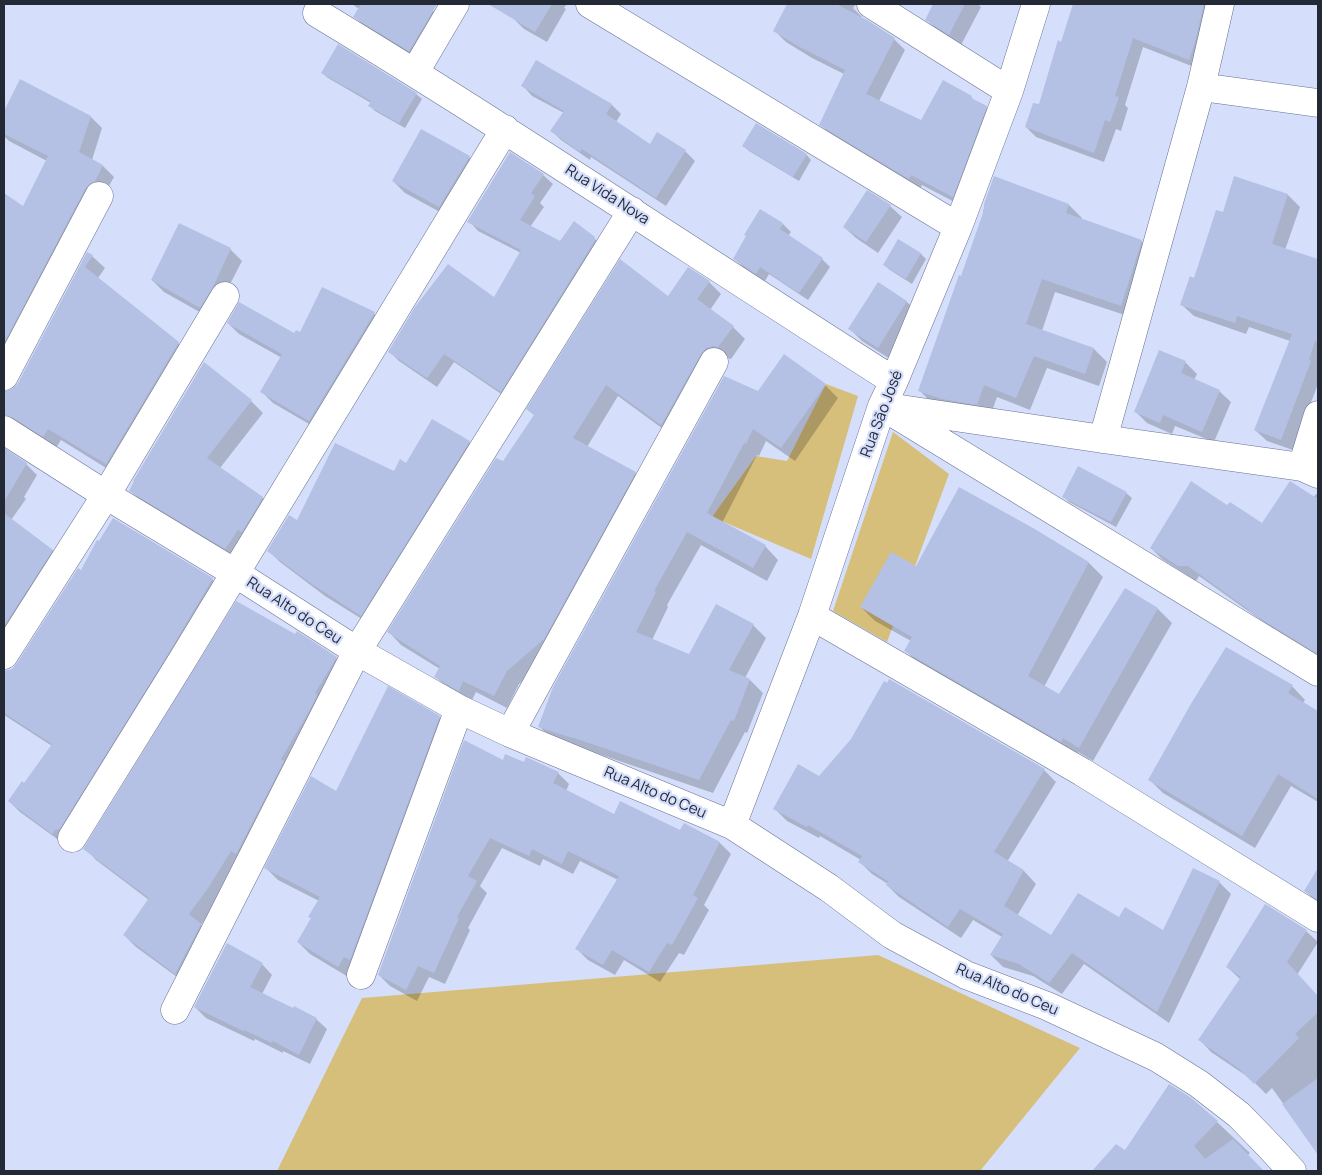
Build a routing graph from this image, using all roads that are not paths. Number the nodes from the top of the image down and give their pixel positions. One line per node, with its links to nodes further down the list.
1 (455, 4): 7 (street)
2 (590, 4): 14 (street)
3 (871, 4): 9 (street)
4 (1036, 4): 9 (street, Rua São José)
5 (1220, 4): 8 (street)
6 (317, 13): 7 (street, Rua Vida Nova)
7 (415, 72): 11 (street, Rua Vida Nova)
8 (1201, 87): 10 (street); 22 (street)
9 (1009, 91): 14 (street, Rua São José)
10 (1318, 103)
11 (505, 129): 13 (street, Rua Vida Nova); 25 (street)
12 (99, 196): 17 (street)
13 (632, 211): 18 (street, Rua Vida Nova); 27 (street)
14 (958, 227): 18 (street, Rua São José)
15 (226, 296): 24 (street)
16 (714, 362): 31 (street)
17 (4, 376)
18 (894, 381): 19 (street, Rua São José)
19 (882, 406): 22 (street); 26 (street, Rua São José); 29 (street)
20 (1318, 415): 23 (street)
21 (4, 430): 24 (street, Rua Alto do Ceu)
22 (1103, 439): 23 (street)
23 (1310, 471)
24 (106, 495): 25 (street, Rua Alto do Ceu); 28 (street)
25 (235, 573): 27 (street, Rua Alto do Ceu); 33 (street)
26 (812, 616): 32 (street, Rua São José); 34 (street)
27 (357, 651): 30 (street, Rua Alto do Ceu); 36 (street)
28 (4, 655)
29 (1318, 672)
30 (459, 709): 31 (street, Rua Alto do Ceu); 35 (street)
31 (510, 733): 32 (street, Rua Alto do Ceu)
32 (732, 825): 37 (street, Rua Alto do Ceu)
33 (72, 838)
34 (1318, 918)
35 (361, 974)
36 (175, 1010)
37 (1292, 1171)

